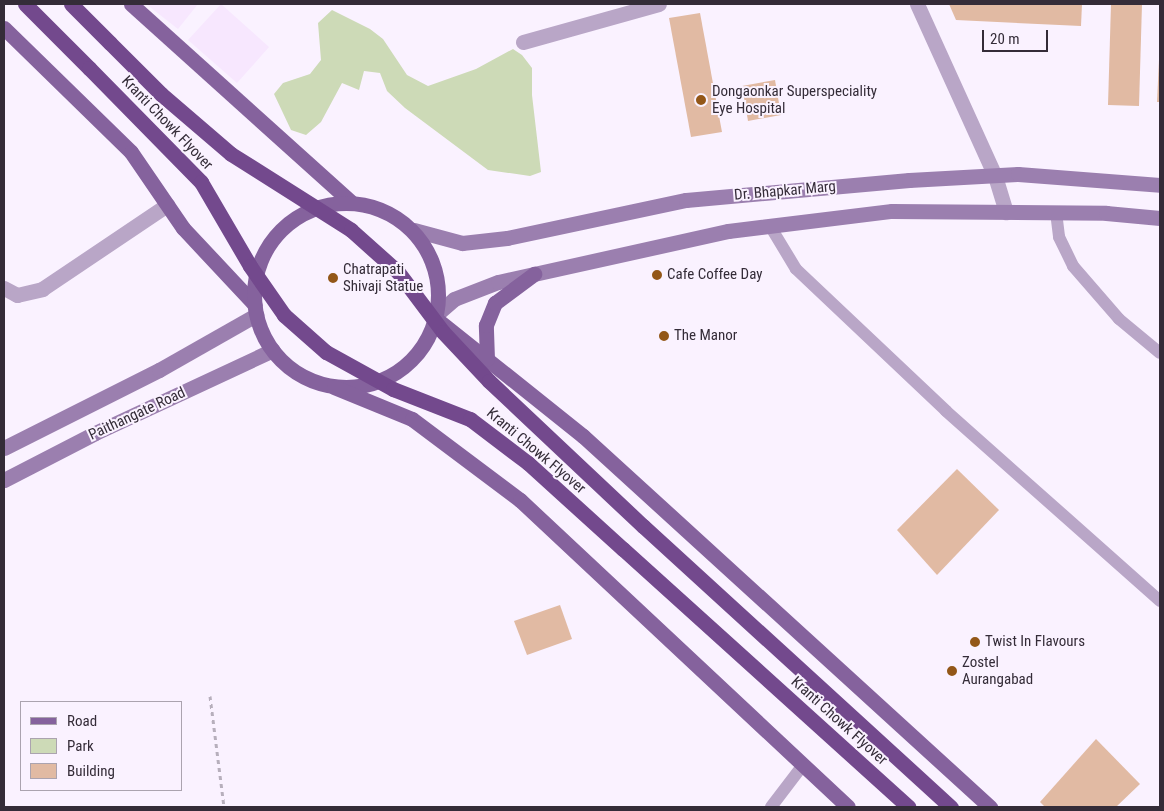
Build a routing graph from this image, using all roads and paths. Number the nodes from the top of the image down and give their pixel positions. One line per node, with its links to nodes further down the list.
1 (25, 4): 33 (highway, Kranti Chowk Flyover, bridge)
2 (71, 4): 34 (highway, Kranti Chowk Flyover, bridge)
3 (131, 4): 10 (main road)
4 (658, 4): 7 (street)
5 (917, 4): 8 (street)
6 (4, 28): 11 (main road)
7 (522, 42)
8 (994, 176): 9 (main road, Dr. Bhapkar Marg); 12 (street); 16 (main road, Dr. Bhapkar Marg)
9 (1160, 185)
10 (350, 201): 16 (main road); 19 (main road)
11 (167, 205): 18 (street); 19 (main road)
12 (1006, 212): 13 (main road); 15 (main road)
13 (1056, 212): 14 (main road); 22 (lane)
14 (1160, 218)
15 (770, 226): 17 (main road); 27 (lane)
16 (414, 230): 20 (main road)
17 (534, 274): 20 (main road); 23 (main road)
18 (4, 288)
19 (256, 310): 21 (main road); 25 (main road, Paithangate Road)
20 (437, 316): 23 (main road); 24 (main road)
21 (273, 350): 24 (main road); 26 (main road, Paithangate Road)
22 (1160, 353)
23 (487, 359): 35 (main road)
24 (334, 387): 29 (main road)
25 (4, 448)
26 (4, 480)
27 (1160, 601)
28 (210, 696): 30 (path)
29 (803, 765): 31 (lane); 32 (main road)
30 (224, 807)
31 (771, 807)
32 (848, 807)
33 (909, 807)
34 (951, 807)
35 (990, 807)

